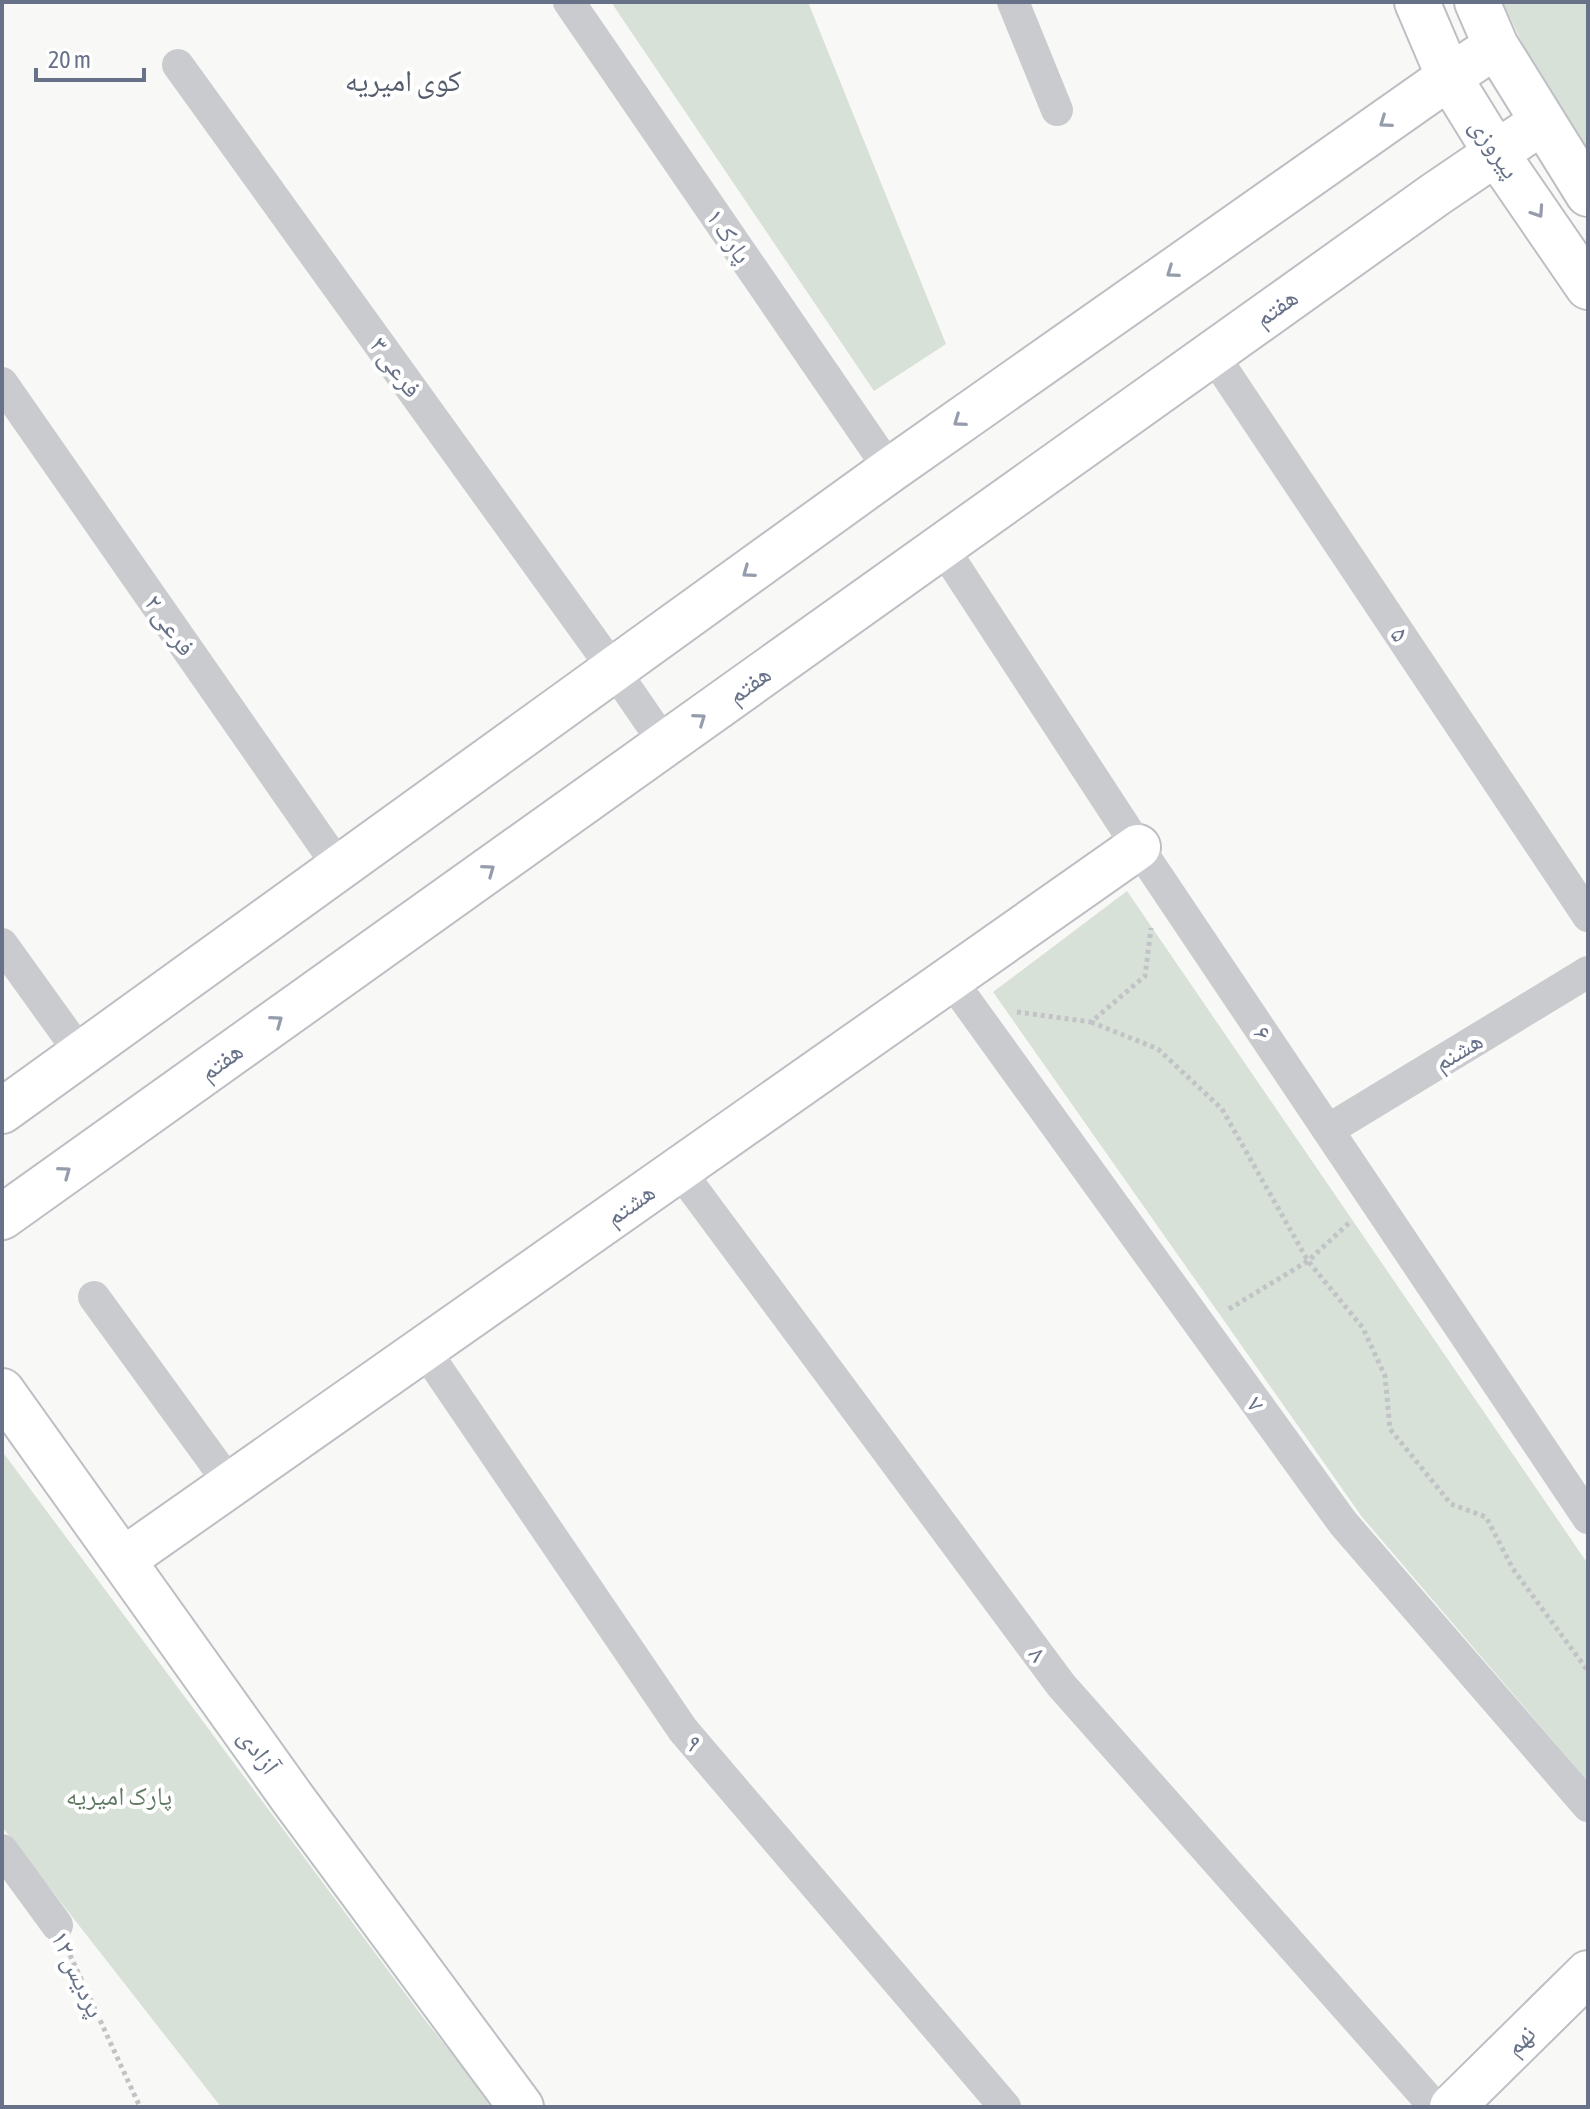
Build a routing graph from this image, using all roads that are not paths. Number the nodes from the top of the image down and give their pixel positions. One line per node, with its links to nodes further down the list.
1 (569, 2): 15 (street, پارک ۱)
2 (1013, 2): 8 (street)
3 (1417, 2): 7 (street, پیروزی)
4 (1477, 2): 5 (street, پیروزی)
5 (1496, 46): 7 (street); 9 (street, پیروزی)
6 (178, 65): 17 (street, فرعی ۳)
7 (1449, 77): 10 (street, پیروزی); 15 (street, one-way to 15)
8 (1057, 110)
9 (1542, 122): 10 (street, هفتم); 11 (street, پیروزی)
10 (1496, 153): 12 (street, پیروزی, one-way to 12); 13 (street, هفتم)
11 (1588, 194)
12 (1588, 287)
13 (1212, 353): 16 (street, هفتم); 21 (street, ۵)
14 (2, 383): 20 (street, فرعی ۲)
15 (890, 470): 17 (street, one-way to 17)
16 (941, 545): 18 (street, هفتم, one-way to 16); 19 (street, ۶)
17 (614, 670): 18 (street, فرعی ۳); 20 (street)
18 (665, 744): 29 (street, هفتم, one-way to 18)
19 (1148, 862): 24 (street, هشتم); 27 (street, ۶)
20 (339, 867): 25 (street)
21 (1588, 916)
22 (2, 944): 25 (street)
23 (1588, 972): 27 (street, هشنم)
24 (960, 993): 28 (street, هشتم); 36 (street, ۷)
25 (81, 1054): 26 (street)
26 (2, 1111)
27 (1328, 1130): 34 (street, ۶)
28 (679, 1170): 31 (street, هشتم); 42 (street, ۸)
29 (2, 1217)
30 (94, 1297): 33 (street)
31 (424, 1349): 33 (street, هشتم); 41 (street, ۹)
32 (2, 1391): 35 (street, آزادی)
33 (230, 1484): 35 (street, هشتم)
34 (1588, 1518)
35 (123, 1560): 40 (street, آزادی)
36 (1588, 1806)
37 (2, 1850): 38 (street, پردیس ۱۲)
38 (57, 1925)
39 (1588, 1973): 43 (street, نهم)
40 (521, 2107)
41 (1005, 2107)
42 (1435, 2107)
43 (1452, 2107)

